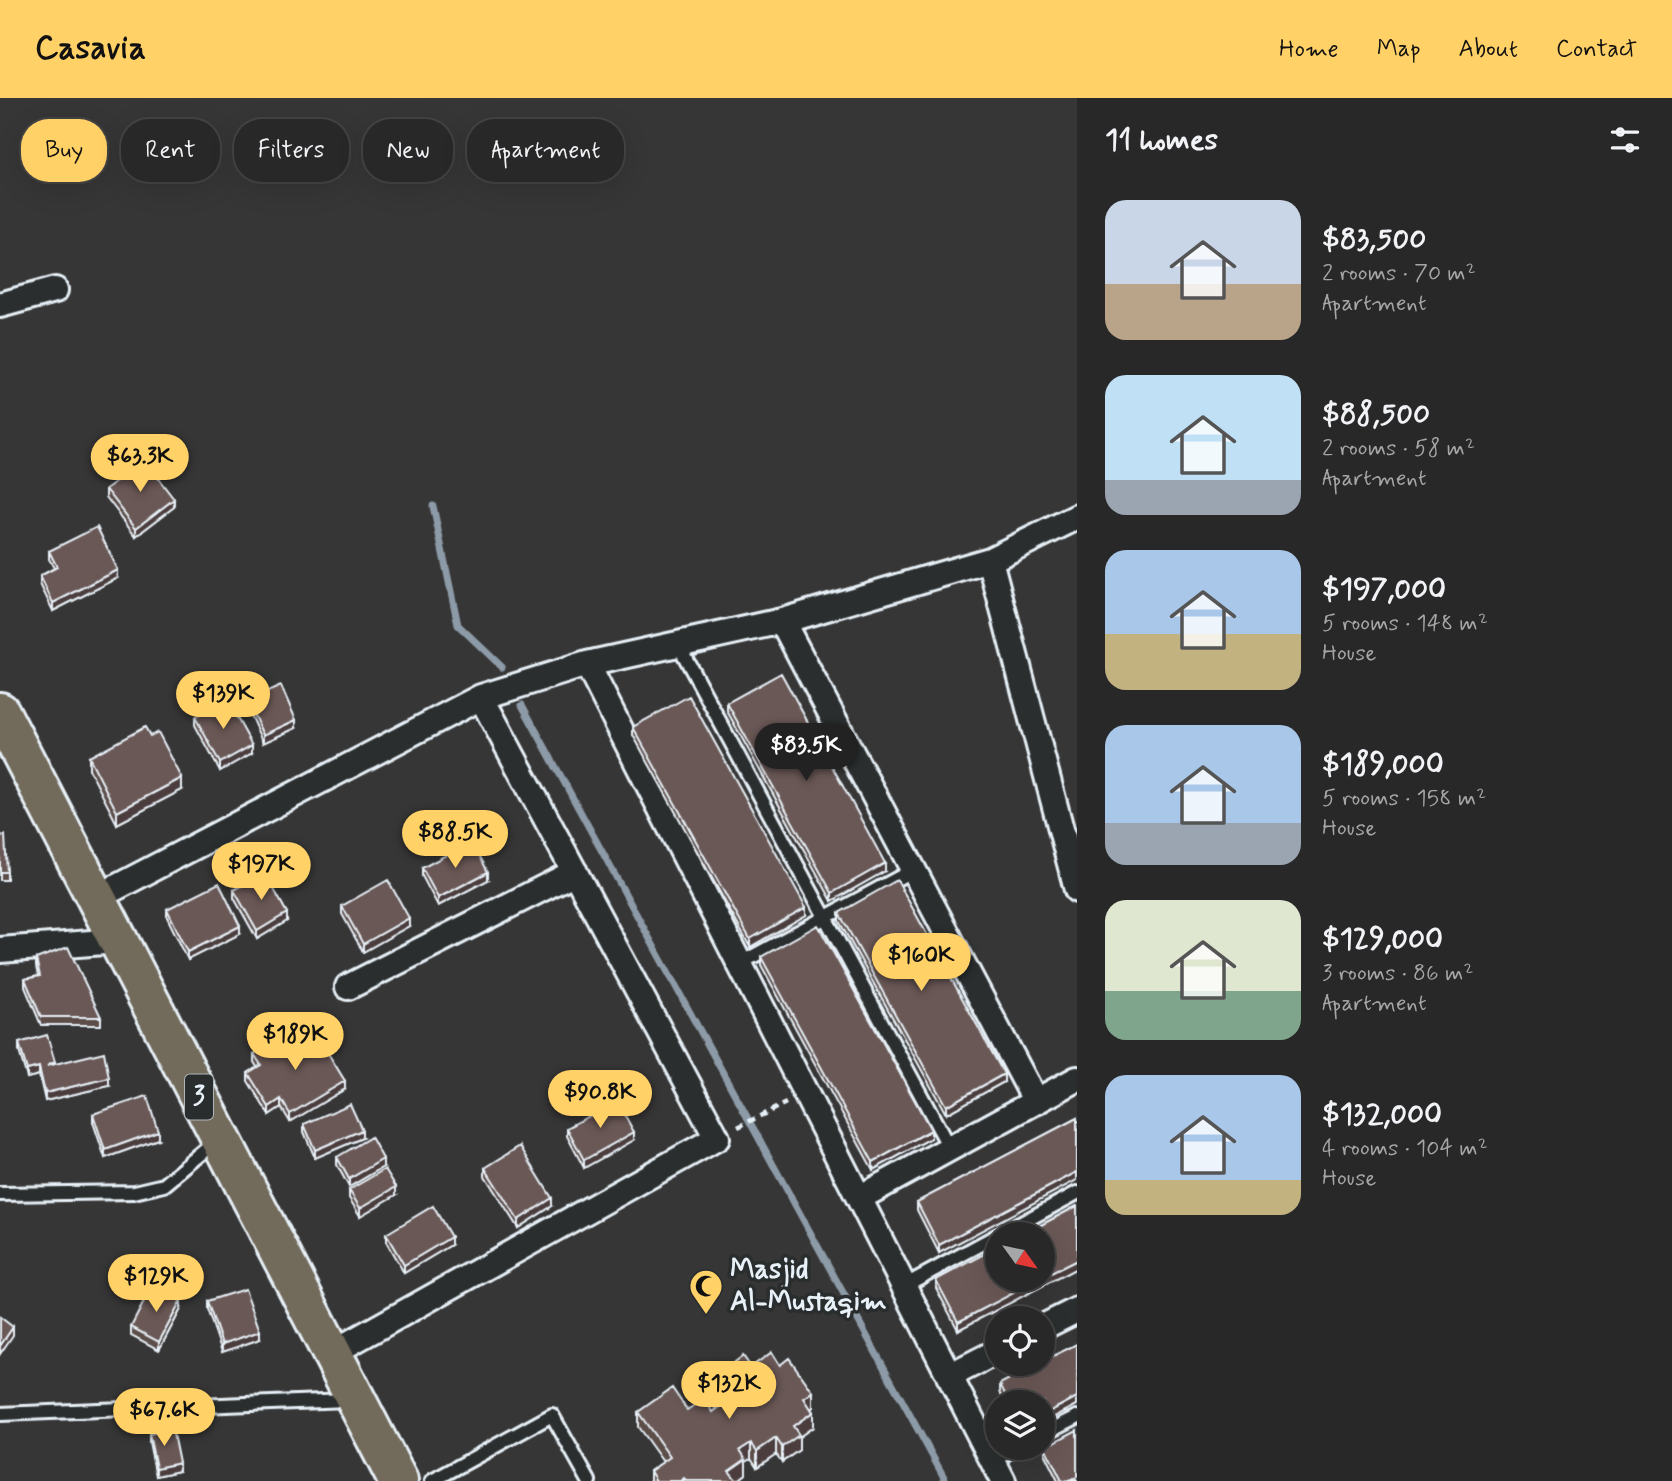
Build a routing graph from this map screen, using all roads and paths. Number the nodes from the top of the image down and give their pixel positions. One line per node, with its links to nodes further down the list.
1 (55, 290): 2 (street)
2 (0, 305)
3 (1077, 517): 4 (street)
4 (990, 560): 5 (street); 12 (street)
5 (782, 621): 6 (street); 10 (street)
6 (678, 644): 7 (street); 14 (lane)
7 (587, 664): 8 (street); 17 (street)
8 (481, 697): 11 (street); 13 (street)
9 (0, 712): 13 (highway, 3)
10 (913, 870): 14 (lane); 21 (street)
11 (575, 872): 18 (street); 22 (street)
12 (1077, 890)
13 (96, 898): 15 (highway, 3)
14 (825, 917): 17 (lane); 24 (lane)
15 (117, 942): 16 (street); 23 (highway, 3)
16 (0, 950)
17 (739, 964): 20 (street)
18 (348, 987)
19 (1077, 1079): 21 (street)
20 (805, 1093): 22 (path); 27 (street)
21 (1036, 1102): 24 (street)
22 (717, 1138): 33 (street)
23 (220, 1139): 26 (lane); 33 (highway, 3)
24 (950, 1149): 27 (street)
25 (1077, 1193): 28 (lane)
26 (0, 1194)
27 (859, 1198): 30 (street)
28 (1023, 1222)
29 (985, 1243): 30 (lane)
30 (904, 1286): 35 (street)
31 (1077, 1310): 32 (street)
32 (1055, 1321)
33 (332, 1353): 36 (highway, 3)
34 (985, 1358): 35 (street)
35 (949, 1376): 40 (street)
36 (356, 1400): 37 (lane); 41 (highway, 3)
37 (0, 1414)
38 (1077, 1417): 39 (lane)
39 (1055, 1428)
40 (998, 1471)
41 (398, 1481)
42 (432, 1481): 43 (lane)
43 (589, 1481)

